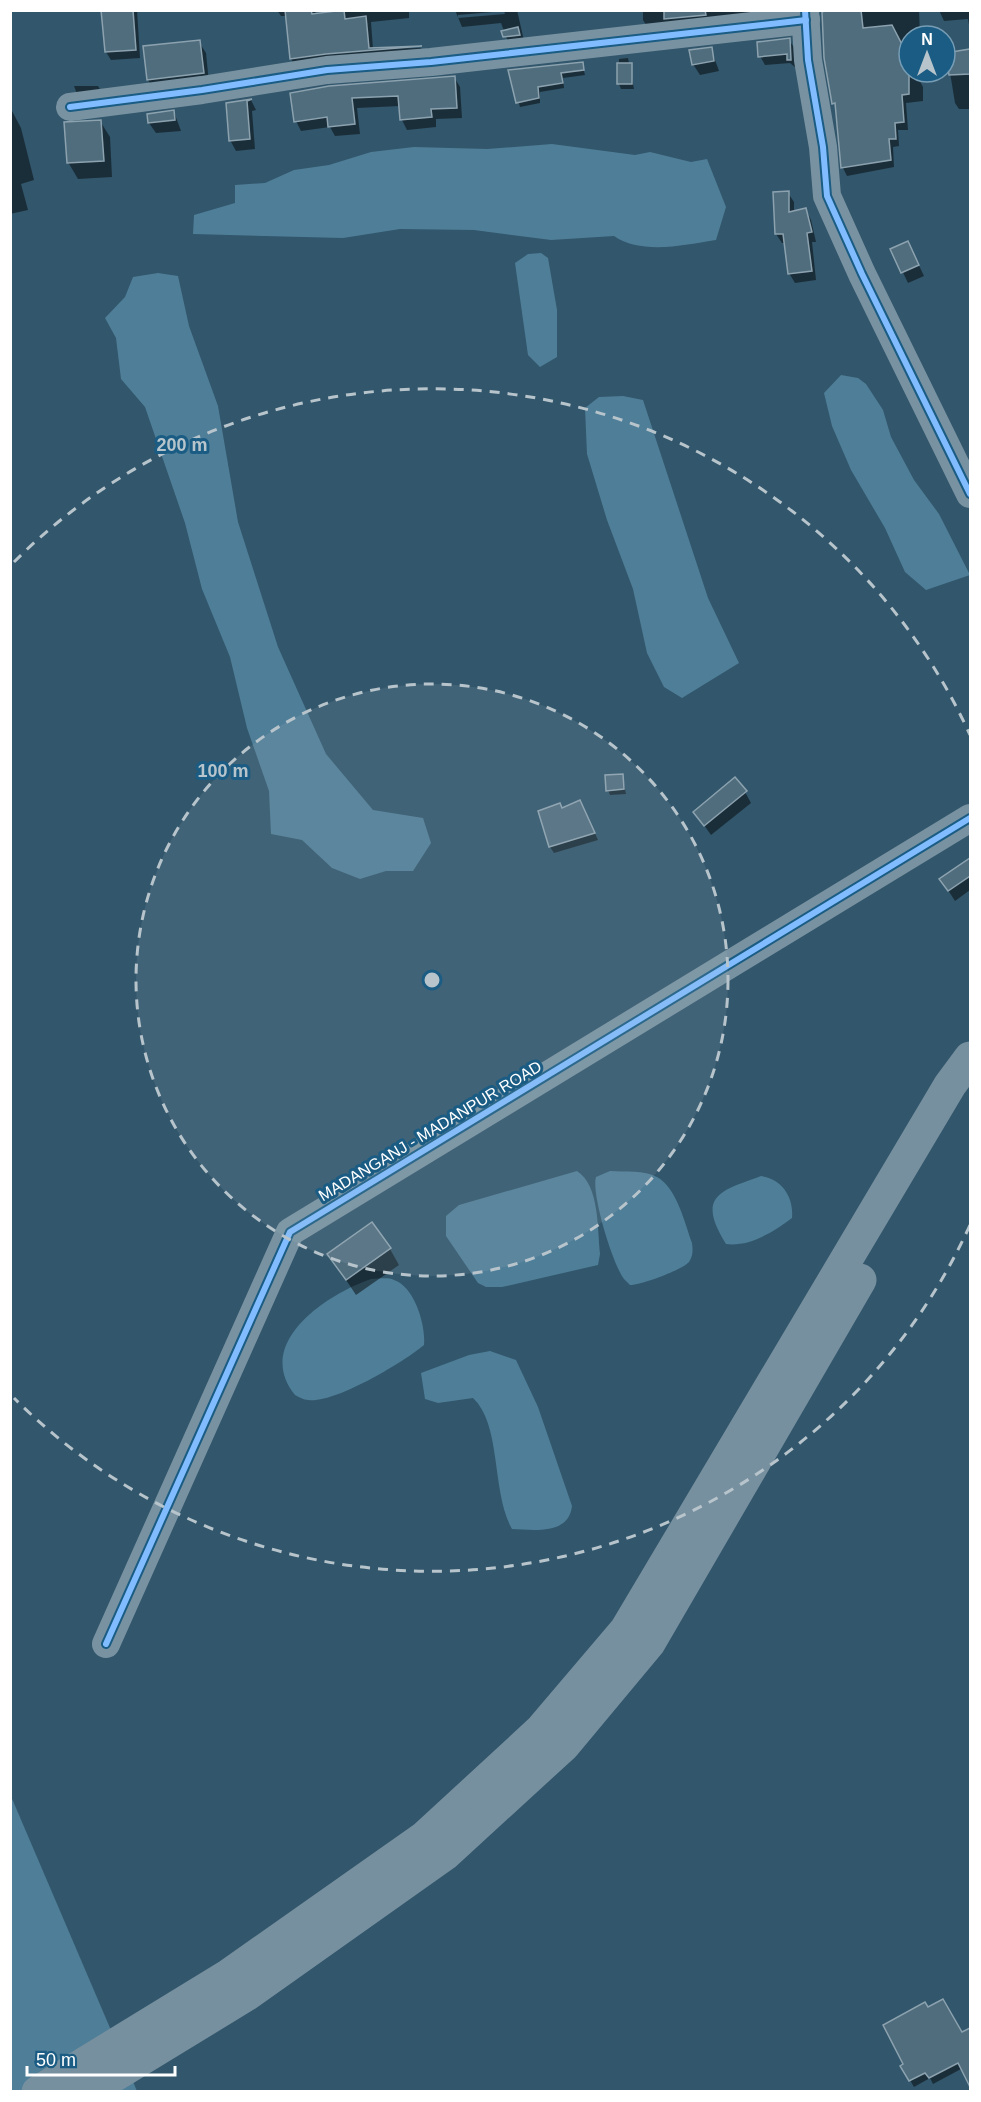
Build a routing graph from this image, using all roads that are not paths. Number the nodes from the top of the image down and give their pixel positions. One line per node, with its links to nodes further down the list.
1 (806, 15): 2 (street); 3 (street)
2 (70, 107)
3 (970, 494)
4 (970, 818): 7 (street, MADANGANJ - MADANPUR ROAD)
5 (970, 1059): 8 (main road)
6 (970, 1093): 9 (main road)
7 (106, 1644)
8 (38, 2091)
9 (87, 2091)

